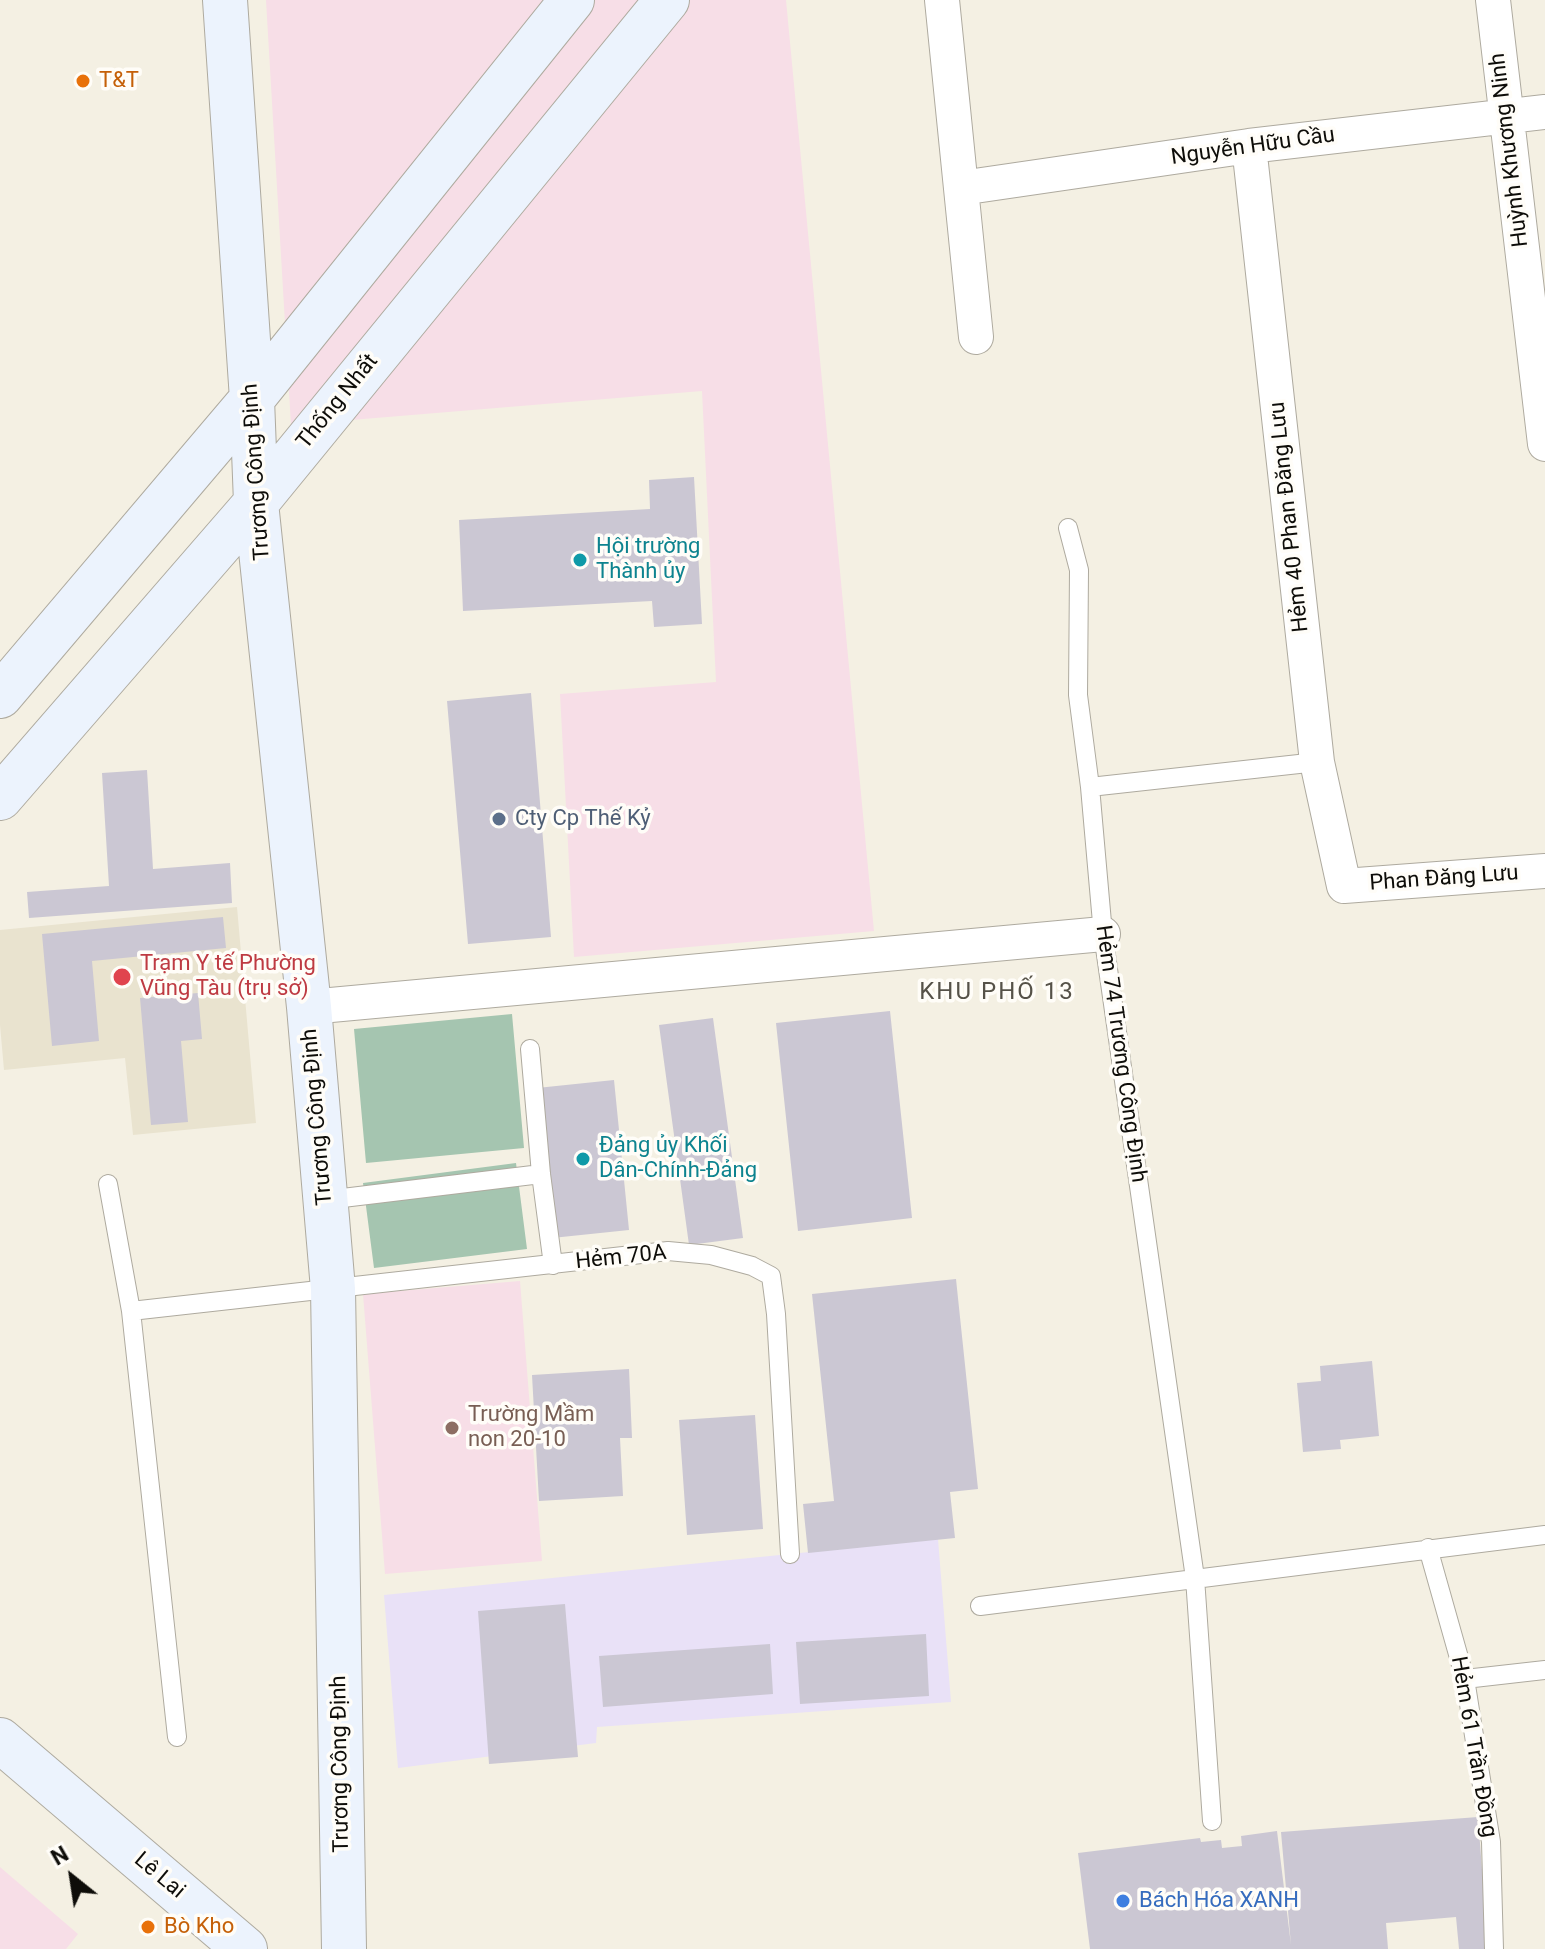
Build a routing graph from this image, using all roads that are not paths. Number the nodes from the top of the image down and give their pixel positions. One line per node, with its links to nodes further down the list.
1 (225, 0): 11 (main road, Trương Công Định)
2 (572, 0): 11 (main road)
3 (667, 0): 13 (main road, Thống Nhất)
4 (942, 0): 9 (street)
5 (1493, 0): 7 (street, Huỳnh Khương Ninh)
6 (1545, 112): 7 (street, Nguyễn Hữu Cầu)
7 (1506, 115): 8 (street, Nguyễn Hữu Cầu); 12 (street, Huỳnh Khương Ninh)
8 (1249, 146): 9 (street, Nguyễn Hữu Cầu); 16 (street, Hẻm 40 Phan Đăng Lưu)
9 (961, 188): 10 (street)
10 (976, 337)
11 (252, 399): 13 (main road, Trương Công Định); 15 (main road)
12 (1545, 444)
13 (256, 503): 18 (main road, Thống Nhất); 22 (main road, Trương Công Định)
14 (1068, 528): 17 (lane, Hẻm 74 Trương Công Định)
15 (0, 696)
16 (1317, 762): 17 (lane); 20 (street, Hẻm 40 Phan Đăng Lưu)
17 (1090, 787): 21 (lane, Hẻm 74 Trương Công Định)
18 (0, 798)
19 (1545, 871): 20 (street, Phan Đăng Lưu)
20 (1344, 886)
21 (1103, 934): 22 (street); 33 (lane, Hẻm 74 Trương Công Định)
22 (309, 1007): 26 (main road, Trương Công Định)
23 (530, 1049): 24 (lane)
24 (541, 1174): 26 (lane); 27 (lane)
25 (108, 1184): 29 (lane)
26 (326, 1200): 28 (main road, Trương Công Định)
27 (553, 1265): 28 (lane, Hẻm 70A); 32 (lane, Hẻm 70A)
28 (333, 1289): 29 (lane, Hẻm 70A); 41 (main road, Trương Công Định)
29 (131, 1311): 37 (lane)
30 (1545, 1535): 31 (lane)
31 (1428, 1548): 33 (lane); 36 (lane, Hẻm 61 Trần Đồng)
32 (790, 1554)
33 (1195, 1578): 34 (lane); 39 (lane)
34 (980, 1606)
35 (1545, 1670): 36 (lane)
36 (1465, 1679): 42 (lane, Hẻm 61 Trần Đồng)
37 (177, 1737)
38 (3, 1749): 40 (main road, Lê Lai)
39 (1212, 1821)
40 (245, 1949)
41 (344, 1949)
42 (1494, 1949)

